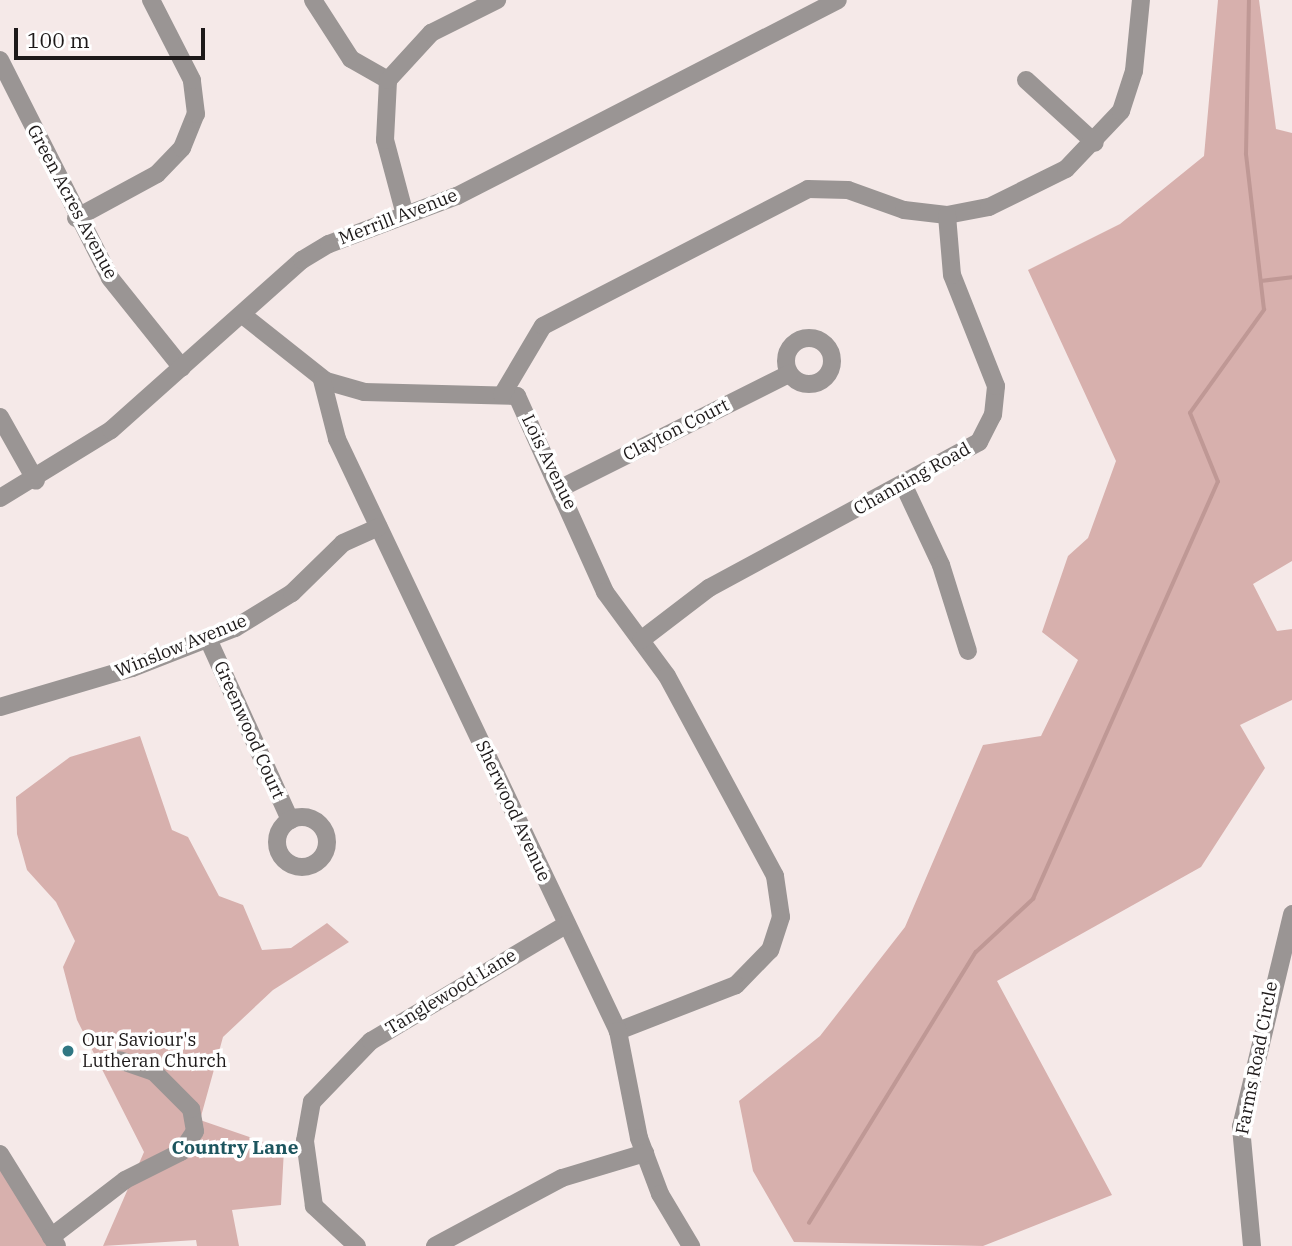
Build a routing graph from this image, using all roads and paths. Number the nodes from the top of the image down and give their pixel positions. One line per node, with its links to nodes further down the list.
1 (151, 0): 12 (street)
2 (313, 0): 7 (street)
3 (497, 0): 7 (street)
4 (838, 0): 10 (street, Merrill Avenue)
5 (1141, 0): 9 (street)
6 (0, 60): 12 (street, Green Acres Avenue)
7 (388, 80): 10 (street)
8 (1026, 80): 9 (street)
9 (1095, 143): 11 (street)
10 (405, 215): 13 (street, Merrill Avenue)
11 (947, 215): 17 (street); 20 (street, Channing Road)
12 (76, 218): 14 (street, Green Acres Avenue)
13 (244, 316): 14 (street, Merrill Avenue); 16 (street)
14 (182, 368): 19 (street, Merrill Avenue)
15 (789, 374): 21 (street, Clayton Court)
16 (323, 380): 17 (street); 23 (street, Sherwood Avenue)
17 (502, 396): 21 (street, Lois Avenue)
18 (0, 418): 19 (street)
19 (36, 481): 22 (street, Merrill Avenue)
20 (904, 486): 25 (street, Channing Road); 26 (street)
21 (563, 487): 25 (street, Lois Avenue)
22 (0, 498)
23 (379, 527): 24 (street, Winslow Avenue); 30 (street, Sherwood Avenue)
24 (208, 639): 27 (street, Winslow Avenue); 28 (street, Greenwood Court)
25 (641, 640): 32 (street, Lois Avenue)
26 (968, 651)
27 (0, 707)
28 (290, 820)
29 (1292, 914): 31 (street, Farms Road Circle)
30 (567, 924): 32 (street, Sherwood Avenue); 38 (street, Tanglewood Lane)
31 (1288, 940): 41 (street, Farms Road Circle)
32 (618, 1031): 34 (street, Sherwood Avenue)
33 (120, 1060): 37 (street)
34 (645, 1153): 39 (street); 40 (street, Sherwood Avenue)
35 (0, 1154): 36 (street)
36 (4, 1168): 37 (street)
37 (54, 1242)
38 (357, 1246)
39 (435, 1246)
40 (691, 1246)
41 (1252, 1246)

